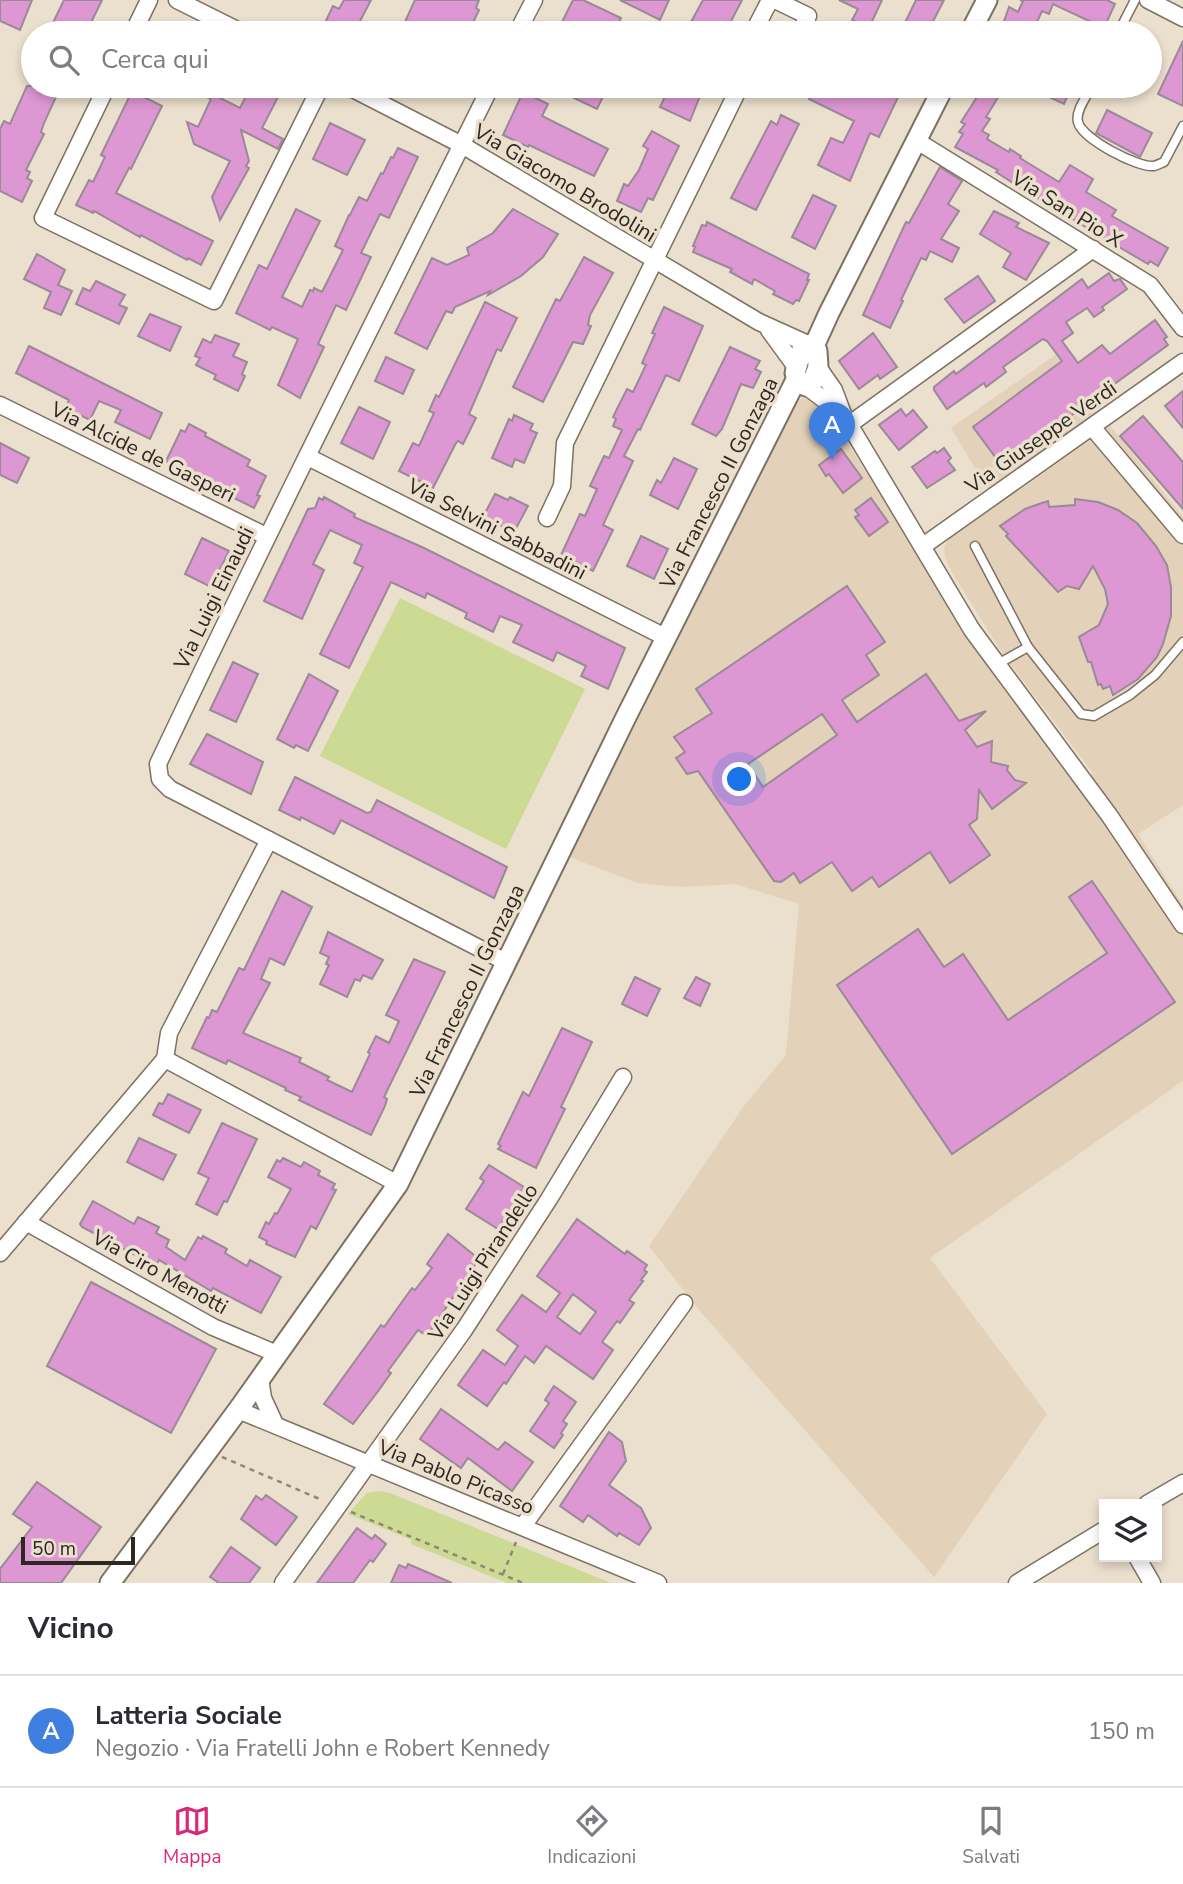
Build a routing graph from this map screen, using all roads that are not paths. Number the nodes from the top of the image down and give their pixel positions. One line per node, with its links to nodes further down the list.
1 (149, 0): 10 (street)
2 (177, 0): 11 (street)
3 (534, 0): 12 (street)
4 (770, 0): 13 (street)
5 (775, 0): 14 (street)
6 (987, 0): 15 (street)
7 (1135, 0): 16 (lane)
8 (1148, 0): 9 (street)
9 (1183, 18)
10 (139, 21)
11 (219, 21)
12 (523, 21)
13 (759, 21)
14 (806, 21)
15 (976, 21)
16 (1124, 21)
17 (101, 98): 18 (street)
18 (315, 98)
19 (370, 98): 26 (street, Via Giacomo Brodolini)
20 (485, 98): 26 (street, Via Luigi Einaudi)
21 (734, 98): 28 (street)
22 (938, 98): 25 (street, Via Francesco II Gonzaga)
23 (1086, 98): 24 (lane)
24 (1183, 126)
25 (917, 141): 27 (street, Via San Pio X); 31 (street, Via Francesco II Gonzaga)
26 (462, 145): 28 (street, Via Giacomo Brodolini); 38 (street, Via Luigi Einaudi)
27 (1093, 249): 30 (street, Via San Pio X); 36 (street)
28 (655, 260): 29 (street, Via Giacomo Brodolini); 39 (street)
29 (758, 322): 31 (street); 34 (street)
30 (1183, 327)
31 (812, 346): 33 (street); 34 (street, Via Francesco II Gonzaga)
32 (1183, 362): 37 (street, Via Giuseppe Verdi)
33 (818, 367): 34 (street, Via Francesco II Gonzaga); 36 (street)
34 (800, 377): 36 (street); 44 (street, Via Francesco II Gonzaga)
35 (0, 405): 41 (street, Via Alcide de Gasperi)
36 (847, 419): 42 (street)
37 (1092, 427): 40 (street); 42 (street, Via Giuseppe Verdi)
38 (308, 457): 41 (street, Via Luigi Einaudi); 44 (street, Via Selvini Sabbadini)
39 (547, 517)
40 (1183, 534)
41 (267, 536): 48 (street, Via Luigi Einaudi)
42 (923, 546): 47 (street)
43 (975, 546): 46 (lane)
44 (667, 638): 50 (street, Via Francesco II Gonzaga)
45 (1183, 642): 46 (lane)
46 (1027, 647): 47 (lane)
47 (996, 665): 49 (street)
48 (269, 840): 50 (street, Via Luigi Einaudi); 51 (street)
49 (1183, 925)
50 (506, 962): 53 (street, Via Francesco II Gonzaga)
51 (166, 1059): 53 (street); 54 (street)
52 (623, 1077): 61 (street, Via Luigi Pirandello)
53 (398, 1184): 57 (street, Via Francesco II Gonzaga)
54 (26, 1222): 55 (street); 57 (street, Via Ciro Menotti)
55 (0, 1253)
56 (684, 1303): 64 (street)
57 (277, 1354): 58 (street, Via Francesco II Gonzaga)
58 (260, 1378): 59 (street, Via Francesco II Gonzaga); 60 (street)
59 (238, 1410): 60 (street, Via Pablo Picasso); 67 (street, Via Francesco II Gonzaga)
60 (275, 1424): 61 (street, Via Pablo Picasso)
61 (369, 1465): 64 (street, Via Pablo Picasso); 68 (street, Via Luigi Pirandello)
62 (1183, 1483): 63 (street)
63 (1156, 1499)
64 (523, 1526): 69 (street, Via Pablo Picasso)
65 (1099, 1533): 70 (street)
66 (1141, 1562): 71 (street)
67 (110, 1583)
68 (283, 1583)
69 (658, 1583)
70 (1017, 1583)
71 (1152, 1583)

